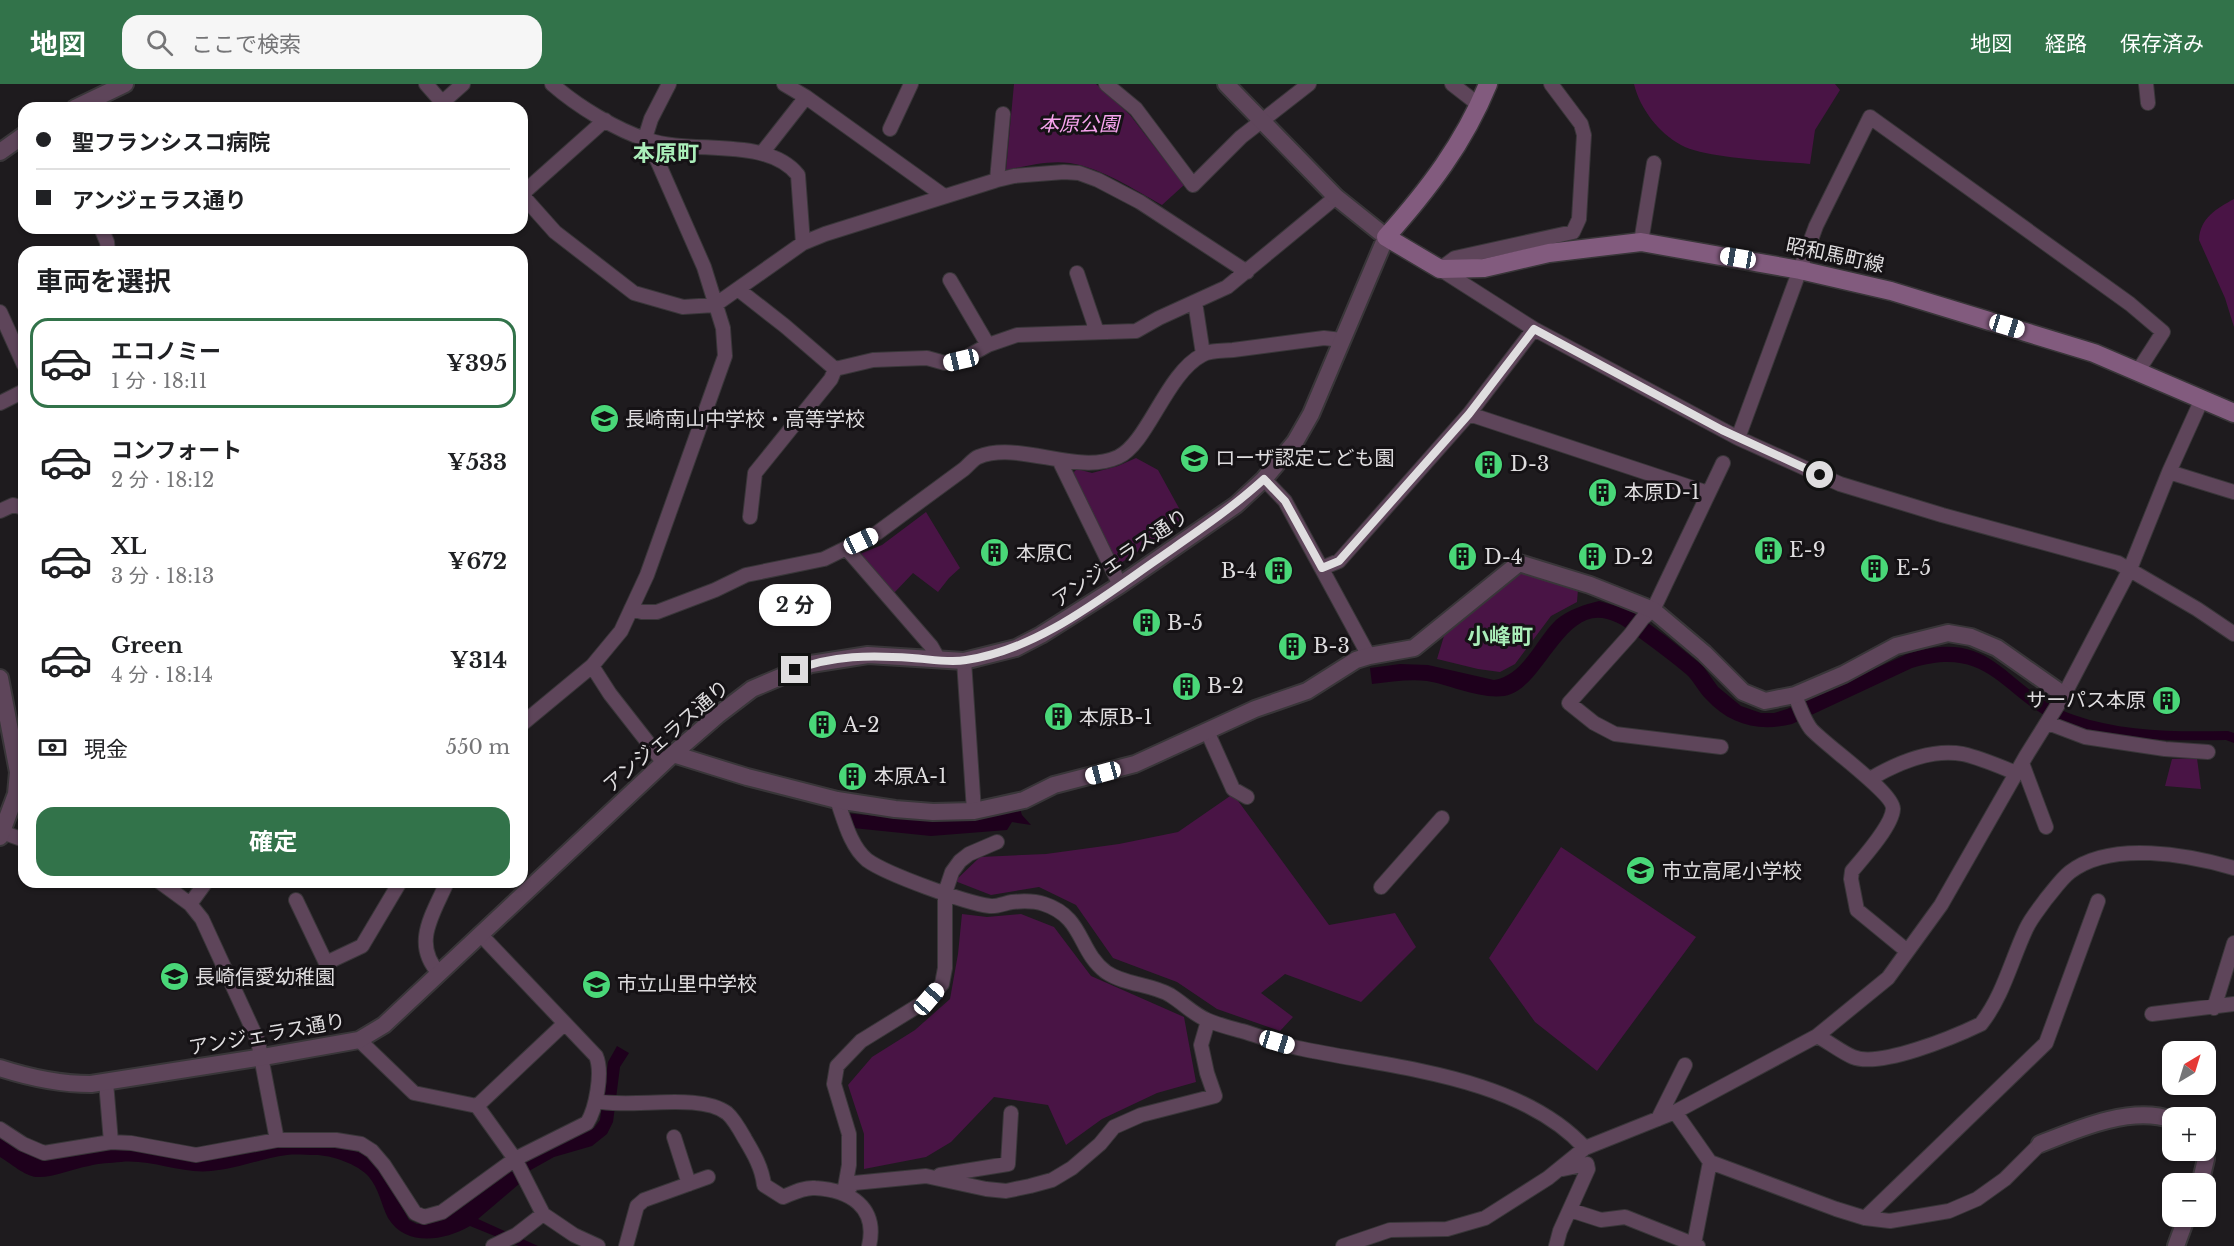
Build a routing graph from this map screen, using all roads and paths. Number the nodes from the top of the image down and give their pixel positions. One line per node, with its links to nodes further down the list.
1 (125, 84): 16 (street)
2 (426, 84): 17 (street)
3 (463, 84): 18 (street)
4 (552, 84): 22 (street)
5 (669, 84): 26 (street)
6 (784, 84): 15 (street)
7 (911, 84): 24 (street)
8 (1106, 84): 23 (street)
9 (1226, 84): 23 (street)
10 (1309, 84): 23 (street)
11 (1452, 84): 20 (street)
12 (1488, 84): 20 (main road)
13 (1551, 84): 38 (street)
14 (2146, 84): 19 (street)
15 (806, 97): 28 (street); 32 (street)
16 (88, 102)
17 (439, 102)
18 (446, 102)
19 (2148, 103)
20 (1479, 105): 35 (main road)
21 (1003, 114): 30 (street)
22 (604, 120): 26 (street); 31 (street)
23 (1261, 120): 33 (street)
24 (890, 129)
25 (18, 139): 27 (street)
26 (649, 141): 28 (street); 45 (street)
27 (0, 152)
28 (762, 153): 37 (street)
29 (1653, 163): 36 (street)
30 (997, 180): 32 (street); 40 (street)
31 (528, 189)
32 (944, 196): 37 (street)
33 (1336, 197): 35 (street); 40 (street)
34 (528, 201): 45 (street)
35 (1386, 237): 38 (main road); 49 (street, アンジェラス通り)
36 (1641, 242): 38 (main road, 昭和馬町線); 39 (main road, 昭和馬町線)
37 (803, 243): 43 (street)
38 (1440, 269): 47 (street)
39 (1800, 270): 54 (main road, 昭和馬町線); 54 (street); 60 (street)
40 (1247, 272): 44 (street)
41 (1077, 273): 48 (street)
42 (950, 280): 50 (street)
43 (739, 290): 45 (street); 53 (street)
44 (1195, 302): 48 (street); 52 (street)
45 (716, 305): 74 (street)
46 (0, 312): 51 (street)
47 (1534, 329): 59 (street); 60 (street)
48 (1097, 332): 50 (street)
49 (1342, 340): 52 (street); 64 (street, アンジェラス通り)
50 (988, 345): 53 (street)
51 (18, 352)
52 (1203, 354): 61 (street)
53 (835, 369): 69 (street)
54 (2138, 371): 56 (main road, 昭和馬町線)
55 (18, 394): 57 (street)
56 (2202, 399): 58 (main road, 昭和馬町線); 63 (street)
57 (0, 403)
58 (2234, 413)
59 (1469, 414): 66 (street); 71 (street)
60 (1738, 438): 72 (street)
61 (1059, 460): 70 (street); 73 (street)
62 (1723, 463): 66 (street)
63 (2169, 472): 65 (street); 72 (street)
64 (1264, 479): 71 (street); 73 (street, アンジェラス通り)
65 (2234, 492)
66 (1708, 493): 75 (street)
67 (18, 506): 68 (street)
68 (0, 511)
69 (750, 517)
70 (846, 548): 74 (street); 78 (street)
71 (1322, 568): 77 (street)
72 (2130, 569): 76 (street); 83 (street)
73 (1120, 585): 79 (street, アンジェラス通り)
74 (631, 609): 80 (street)
75 (1648, 614): 77 (street); 82 (street); 88 (street)
76 (2234, 634)
77 (1369, 656): 86 (street)
78 (939, 660): 79 (street, アンジェラス通り); 90 (street, アンジェラス通り)
79 (964, 661): 96 (street)
80 (592, 666): 84 (street); 90 (street)
81 (0, 678): 87 (street)
82 (1796, 697): 83 (street); 93 (street)
83 (2062, 697): 85 (street)
84 (528, 719)
85 (2048, 723): 89 (street); 91 (street)
86 (1208, 731): 94 (street); 96 (street)
87 (18, 744)
88 (1721, 747)
89 (2208, 752)
90 (668, 758): 95 (street); 112 (street, アンジェラス通り)
91 (2019, 768): 93 (street); 98 (street); 114 (street)
92 (18, 772): 99 (street)
93 (1870, 779): 114 (street)
94 (1247, 797)
95 (837, 800): 96 (street); 108 (street)
96 (974, 811)
97 (1442, 818): 103 (street)
98 (2046, 827)
99 (1, 835): 100 (street)
100 (18, 839)
101 (997, 842): 108 (street)
102 (2234, 868): 121 (street)
103 (1382, 887)
104 (168, 888): 111 (street)
105 (202, 888): 111 (street)
106 (396, 888): 109 (street)
107 (444, 888): 115 (street)
108 (945, 894): 119 (street); 145 (street)
109 (296, 900)
110 (2098, 901): 148 (street)
111 (190, 904): 123 (street)
112 (481, 935): 115 (street, アンジェラス通り); 120 (street)
113 (2234, 943): 117 (street)
114 (1907, 951): 121 (street)
115 (439, 973): 122 (street, アンジェラス通り)
116 (2234, 1004): 117 (street)
117 (2214, 1008): 118 (street)
118 (2152, 1014)
119 (1208, 1021): 138 (street); 142 (street)
120 (564, 1024): 127 (street); 128 (street)
121 (1817, 1036): 129 (street)
122 (359, 1040): 123 (street, アンジェラス通り); 128 (street)
123 (263, 1057): 126 (street, アンジェラス通り); 135 (street)
124 (1685, 1065): 132 (street)
125 (0, 1068): 126 (street, アンジェラス通り)
126 (106, 1082): 136 (street)
127 (599, 1102): 139 (street); 145 (street)
128 (477, 1106): 139 (street)
129 (1675, 1112): 132 (street); 140 (street)
130 (1011, 1113): 142 (street)
131 (2162, 1116): 137 (street)
132 (1658, 1119): 138 (street)
133 (0, 1129): 136 (street)
134 (674, 1137): 144 (street)
135 (277, 1140): 136 (street); 139 (street)
136 (111, 1142)
137 (2040, 1144): 148 (street)
138 (1585, 1148): 141 (street)
139 (516, 1161): 147 (street)
140 (1710, 1162): 148 (street); 151 (street)
141 (1558, 1170): 146 (street); 155 (street)
142 (926, 1176): 145 (street)
143 (708, 1177): 144 (street)
144 (689, 1184): 153 (street)
145 (844, 1193): 154 (street)
146 (1570, 1210): 151 (street); 156 (street)
147 (543, 1214): 150 (street); 152 (street)
148 (1865, 1218)
149 (2183, 1227): 157 (street)
150 (495, 1245)
151 (1696, 1245)
152 (598, 1246)
153 (626, 1246)
154 (869, 1246)
155 (1343, 1246)
156 (1556, 1246)
157 (2176, 1246)

